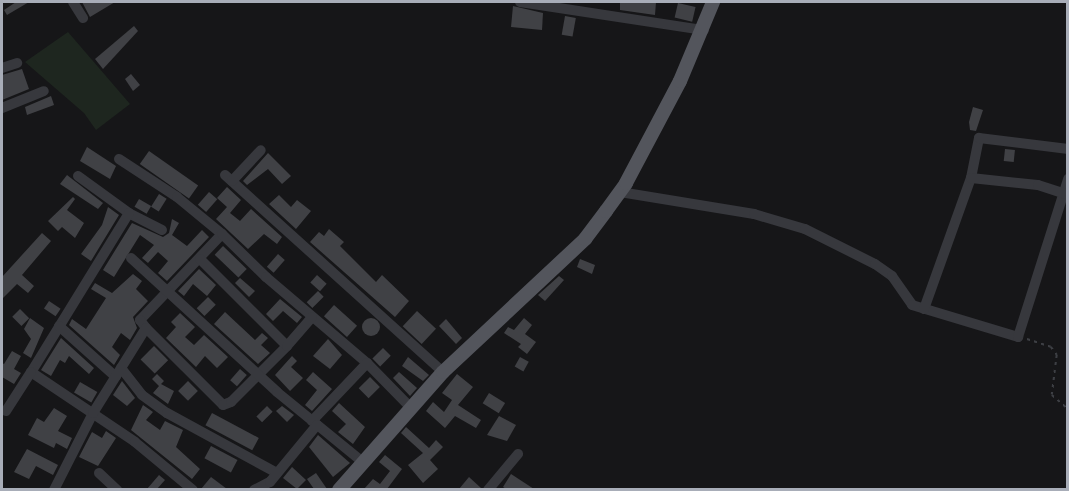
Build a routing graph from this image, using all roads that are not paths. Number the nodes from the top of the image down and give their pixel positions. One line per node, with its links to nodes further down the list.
1 (74, 2): 4 (street)
2 (520, 2): 5 (street)
3 (713, 2): 5 (main road)
4 (83, 18)
5 (704, 30): 16 (main road)
6 (17, 63): 7 (street)
7 (2, 68)
8 (44, 91): 9 (street)
9 (2, 108)
10 (1068, 149): 14 (street)
11 (261, 150): 32 (street)
12 (119, 159): 20 (street)
13 (78, 176): 18 (street)
14 (971, 178): 17 (street); 24 (street)
15 (1068, 179): 17 (street)
16 (621, 192): 24 (street); 32 (main road)
17 (1065, 194): 24 (street)
18 (129, 213): 19 (street); 26 (street)
19 (162, 230)
20 (222, 234): 22 (street); 25 (street)
21 (131, 258): 23 (street)
22 (200, 259): 23 (street); 28 (street)
23 (168, 289): 27 (street); 33 (street)
24 (924, 309)
25 (312, 317): 28 (street); 29 (street)
26 (58, 326): 30 (street); 31 (street)
27 (146, 328): 31 (street); 33 (street)
28 (287, 346): 33 (street)
29 (367, 363): 35 (street); 37 (street)
30 (31, 372): 34 (street); 36 (street)
31 (118, 372): 36 (street); 41 (street)
32 (443, 372): 35 (main road)
33 (258, 373): 37 (street)
34 (2, 404)
35 (411, 408): 39 (main road)
36 (93, 413): 42 (street); 44 (street)
37 (314, 423): 39 (street); 41 (street)
38 (518, 454): 47 (street)
39 (364, 463): 46 (main road)
40 (99, 473): 43 (street)
41 (277, 473): 45 (street)
42 (54, 489)
43 (117, 489)
44 (193, 489)
45 (254, 489)
46 (339, 489)
47 (488, 489)

